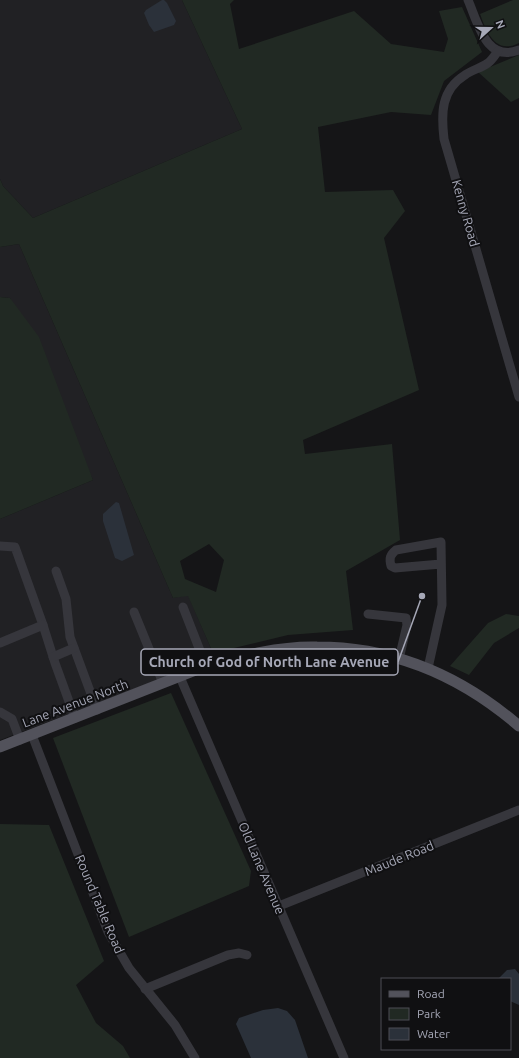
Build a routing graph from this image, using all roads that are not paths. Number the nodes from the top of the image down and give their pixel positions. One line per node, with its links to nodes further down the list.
1 (468, 0): 3 (street)
2 (519, 50): 3 (street)
3 (498, 51): 4 (street, Kenny Road)
4 (519, 397)
5 (0, 546): 11 (street)
6 (441, 564): 6 (street); 17 (street)
7 (56, 571): 13 (street)
8 (183, 607): 16 (street)
9 (134, 612): 19 (street)
10 (368, 614): 15 (street)
11 (43, 625): 12 (street); 14 (street)
12 (0, 643)
13 (74, 648): 14 (street); 20 (street)
14 (53, 657): 22 (street)
15 (400, 659): 16 (main road, Lane Avenue North); 17 (main road, Lane Avenue North)
16 (206, 666): 18 (main road, Lane Avenue North)
17 (428, 668): 23 (main road, Lane Avenue North)
18 (180, 677): 19 (main road, Lane Avenue North); 28 (street, Old Lane Avenue)
19 (163, 684): 20 (main road, Lane Avenue North)
20 (97, 710): 22 (main road, Lane Avenue North)
21 (0, 712): 25 (street)
22 (75, 718): 24 (main road, Lane Avenue North)
23 (519, 726)
24 (32, 735): 25 (main road, Lane Avenue North); 30 (street, Round Table Road)
25 (20, 740): 26 (main road, Lane Avenue North)
26 (0, 747)
27 (519, 810): 28 (street, Maude Road)
28 (279, 906): 32 (street, Old Lane Avenue)
29 (248, 954): 30 (street)
30 (145, 989): 31 (street, Round Table Road)
31 (195, 1058)
32 (344, 1058)

